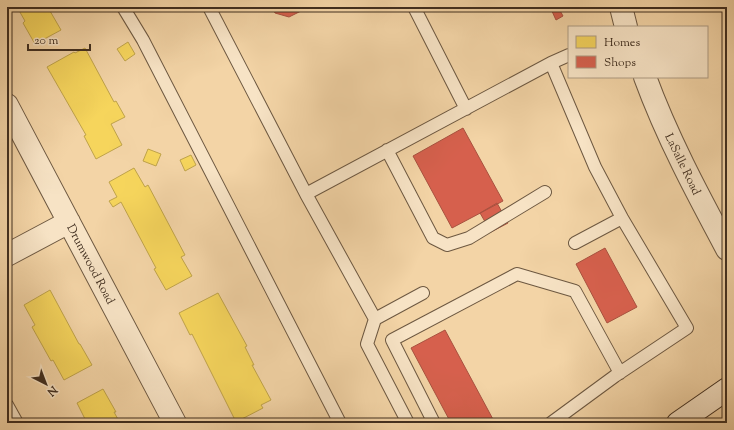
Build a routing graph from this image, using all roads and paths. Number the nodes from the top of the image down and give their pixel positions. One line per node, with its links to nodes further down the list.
1 (123, 7): 26 (lane)
2 (209, 7): 13 (lane)
3 (414, 7): 10 (lane)
4 (621, 7): 5 (street)
5 (626, 26)
6 (568, 55): 7 (lane)
7 (551, 63): 10 (lane); 14 (lane)
8 (645, 78): 17 (street, LaSalle Road)
9 (7, 105): 15 (street, Drumwood Road)
10 (466, 109): 11 (lane)
11 (387, 150): 12 (lane); 13 (lane)
12 (545, 192)
13 (306, 194): 20 (lane)
14 (622, 218): 16 (lane); 21 (lane)
15 (69, 222): 18 (street); 25 (street, Drumwood Road)
16 (575, 243)
17 (727, 249)
18 (7, 255)
19 (423, 293): 20 (lane)
20 (374, 319): 27 (lane)
21 (620, 373): 28 (lane); 29 (lane)
22 (727, 389): 30 (street)
23 (7, 405): 24 (lane)
24 (17, 423)
25 (175, 423)
26 (340, 423)
27 (408, 423)
28 (434, 423)
29 (551, 423)
30 (678, 423)

